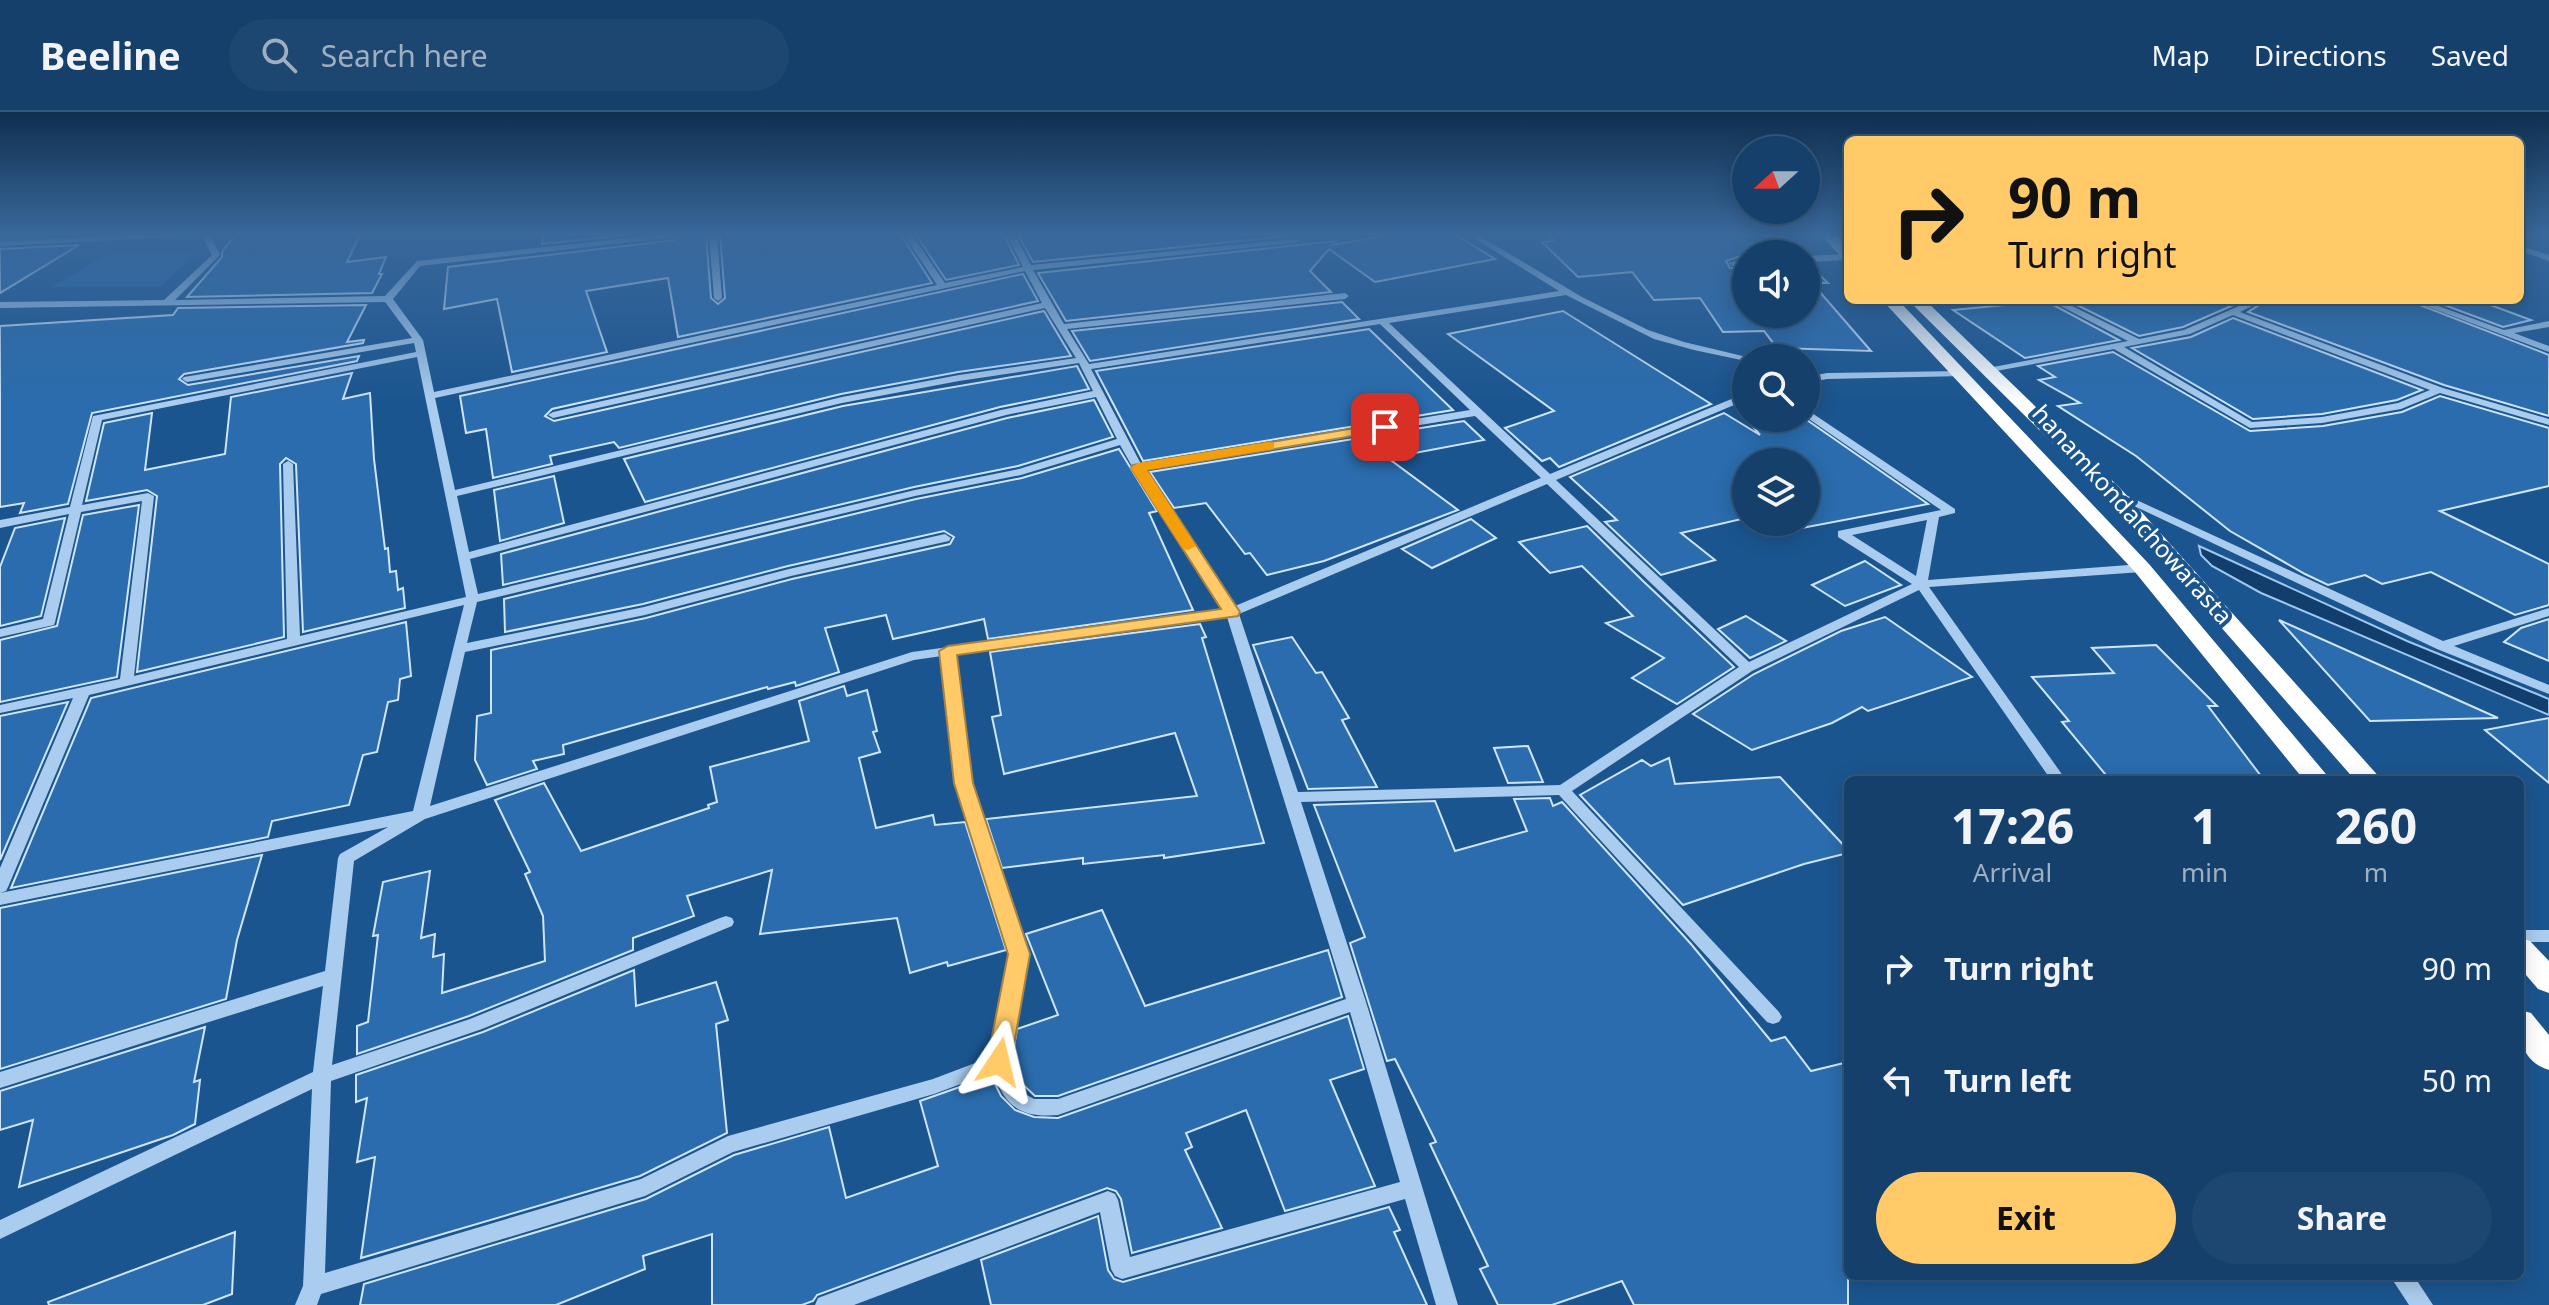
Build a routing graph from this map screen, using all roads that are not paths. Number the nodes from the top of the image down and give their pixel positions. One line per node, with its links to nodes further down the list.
1 (179, 291): 10 (street)
2 (395, 291): 9 (street)
3 (717, 291): 8 (street)
4 (916, 291): 40 (street)
5 (1040, 291): 18 (street)
6 (1568, 292): 21 (street); 30 (street)
7 (1345, 296): 23 (street)
8 (718, 298)
9 (388, 299): 10 (street); 25 (street)
10 (167, 302): 17 (street)
11 (1894, 304): 33 (highway, hanamkonda chowarasta)
12 (1920, 304): 32 (highway)
13 (2061, 304): 26 (street)
14 (2251, 304): 19 (street)
15 (2425, 304): 24 (street)
16 (0, 305): 17 (street)
17 (18, 305): 20 (street)
18 (1047, 305): 23 (street); 43 (street)
19 (2232, 312): 26 (street); 38 (street)
20 (0, 319)
21 (1382, 321): 31 (street); 42 (street)
22 (2549, 324): 24 (street)
23 (1060, 327): 31 (street)
24 (2505, 332): 28 (street)
25 (418, 340): 29 (street); 37 (street)
26 (2136, 341): 27 (street)
27 (2115, 346): 32 (street); 38 (street)
28 (2549, 349)
29 (420, 354): 40 (street); 52 (street)
30 (1732, 355)
31 (1084, 363): 39 (street); 51 (street)
32 (1988, 371): 50 (highway)
33 (1961, 374): 35 (street); 57 (highway, hanamkonda chowarasta)
34 (1820, 375): 35 (street)
35 (1827, 376): 36 (street)
36 (1820, 377)
37 (187, 379)
38 (2439, 390): 45 (street)
39 (1099, 393): 46 (street); 56 (street)
40 (430, 396): 51 (street)
41 (1732, 402): 49 (street)
42 (1478, 412): 48 (street); 49 (street)
43 (553, 415)
44 (1820, 422): 53 (street)
45 (2549, 422)
46 (1124, 440): 48 (street); 59 (street)
47 (288, 464): 63 (street)
48 (1138, 468): 60 (street)
49 (1547, 477): 60 (street); 67 (street)
50 (2113, 492): 64 (street); 74 (highway)
51 (451, 494): 56 (street)
52 (77, 509): 54 (street); 62 (street); 68 (street)
53 (1934, 514): 58 (street); 58 (street)
54 (0, 524)
55 (945, 538): 65 (street)
56 (464, 557): 59 (street)
57 (2142, 568): 58 (street); 73 (highway, hanamkonda chowarasta)
58 (1921, 584): 67 (street); 72 (street)
59 (472, 599): 63 (street); 65 (street)
60 (1232, 612): 66 (street); 76 (street)
61 (2549, 612): 64 (street)
62 (0, 633)
63 (294, 641): 68 (street)
64 (2442, 646): 69 (street)
65 (459, 649): 77 (street)
66 (948, 651): 77 (street); 90 (street)
67 (1747, 668): 75 (street)
68 (126, 682): 70 (street)
69 (2549, 690)
70 (83, 692): 71 (street); 78 (street)
71 (0, 709)
72 (2056, 776)
73 (2315, 776)
74 (2365, 776)
75 (1563, 790): 76 (street); 87 (street)
76 (1293, 797): 86 (street)
77 (420, 815): 79 (street); 84 (street)
78 (0, 887)
79 (0, 899)
80 (726, 922): 91 (street)
81 (2524, 936): 82 (street)
82 (2549, 936)
83 (2524, 953): 85 (highway)
84 (332, 976): 91 (street); 92 (street)
85 (2549, 981)
86 (1357, 1002): 90 (street); 93 (street)
87 (1773, 1017)
88 (2524, 1027): 89 (highway)
89 (2549, 1057)
90 (999, 1062): 96 (street)
91 (322, 1076): 94 (street); 96 (street)
92 (0, 1080)
93 (1413, 1188): 98 (street); 99 (street)
94 (0, 1230)
95 (2404, 1280): 100 (street)
96 (314, 1286): 97 (street)
97 (306, 1305)
98 (826, 1305)
99 (1447, 1305)
100 (2422, 1305)

